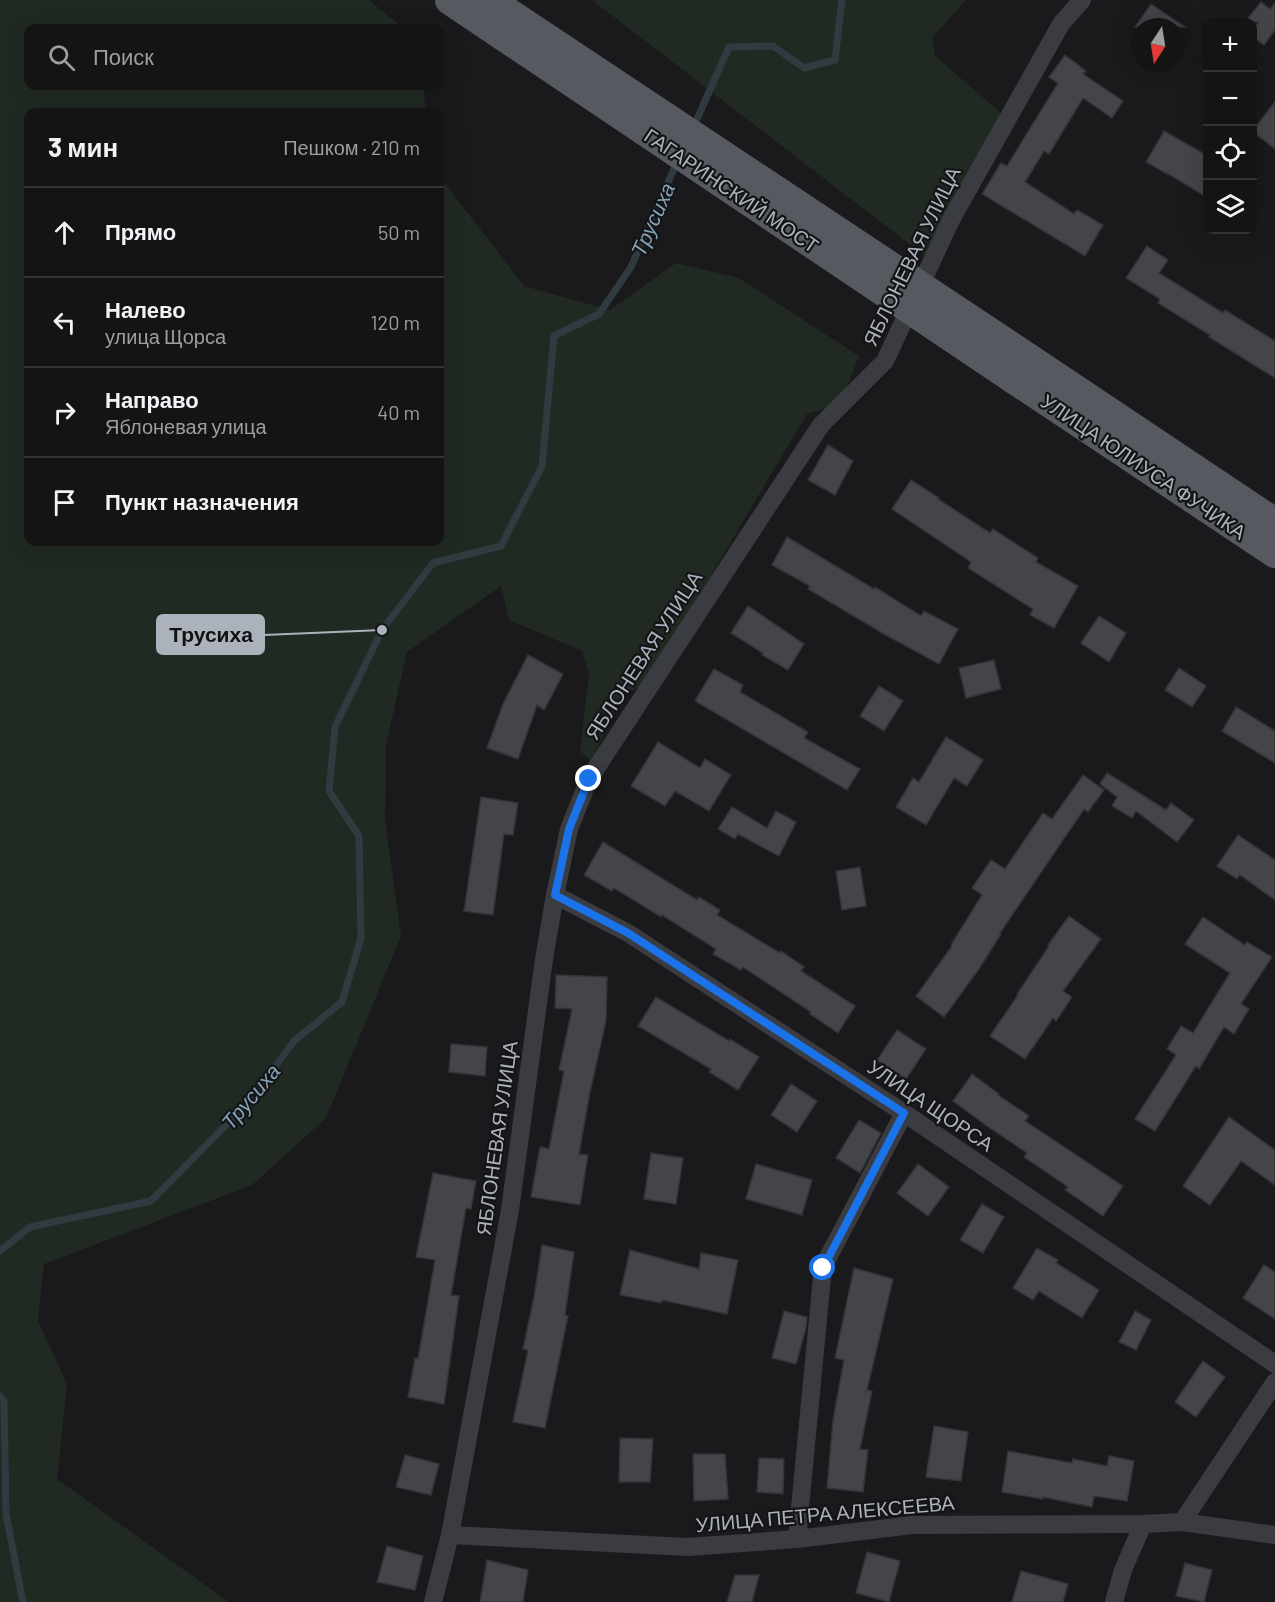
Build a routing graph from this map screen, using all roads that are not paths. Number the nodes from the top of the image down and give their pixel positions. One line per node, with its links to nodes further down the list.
1 (450, 0): 4 (main road, ГАГАРИНСКИЙ МОСТ, bridge)
2 (489, 0): 4 (main road, ГАГАРИНСКИЙ МОСТ, bridge)
3 (1082, 0): 7 (street, ЯБЛОНЕВАЯ УЛИЦА)
4 (1021, 369): 5 (main road, УЛИЦА ЮЛИУСА ФУЧИКА); 6 (main road, УЛИЦА ЮЛИУСА ФУЧИКА)
5 (1275, 523)
6 (1275, 553)
7 (555, 895): 8 (street, УЛИЦА ЩОРСА); 13 (street, ЯБЛОНЕВАЯ УЛИЦА)
8 (904, 1113): 9 (street, УЛИЦА ЩОРСА); 15 (street)
9 (1275, 1364)
10 (1275, 1382): 11 (street)
11 (1182, 1521): 12 (street, УЛИЦА ПЕТРА АЛЕКСЕЕВА); 14 (street, УЛИЦА ПЕТРА АЛЕКСЕЕВА)
12 (1143, 1524): 15 (street, УЛИЦА ПЕТРА АЛЕКСЕЕВА); 17 (street)
13 (450, 1535): 15 (street, УЛИЦА ПЕТРА АЛЕКСЕЕВА); 16 (street, ЯБЛОНЕВАЯ УЛИЦА)
14 (1275, 1535)
15 (797, 1539)
16 (433, 1602)
17 (1114, 1602)

